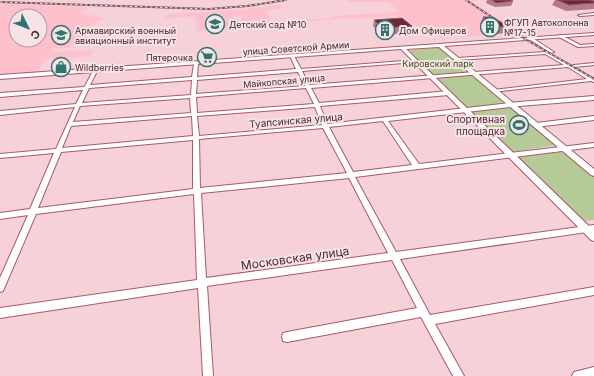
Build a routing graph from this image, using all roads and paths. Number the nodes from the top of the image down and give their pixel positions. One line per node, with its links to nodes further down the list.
1 (594, 14): 2 (street)
2 (580, 15)
3 (594, 34): 4 (main road, улица Советской Армии)
4 (560, 36): 5 (main road, улица Советской Армии); 7 (street)
5 (530, 38): 6 (main road, улица Советской Армии); 14 (street)
6 (440, 45): 8 (main road, улица Советской Армии); 10 (main road)
7 (594, 45)
8 (402, 48): 9 (main road, улица Советской Армии); 11 (main road)
9 (292, 56): 12 (main road, улица Советской Армии); 16 (street)
10 (458, 59): 14 (street); 17 (main road)
11 (416, 61): 16 (street); 19 (main road)
12 (196, 64): 15 (main road, улица Советской Армии); 20 (street)
13 (594, 64): 14 (street, Майкопская улица)
14 (571, 66): 17 (street, Майкопская улица); 21 (street)
15 (95, 71): 18 (main road, улица Советской Армии); 23 (street)
16 (300, 72): 20 (street); 22 (street)
17 (474, 74): 19 (street, Майкопская улица); 24 (main road)
18 (0, 77)
19 (433, 77): 22 (street, Майкопская улица); 25 (main road)
20 (194, 78): 23 (street); 27 (street)
21 (593, 80): 24 (street)
22 (308, 86): 27 (street, Майкопская улица); 30 (street)
23 (86, 88): 26 (street); 29 (street)
24 (494, 90): 31 (main road)
25 (448, 93): 30 (street); 32 (main road)
26 (0, 95)
27 (193, 97): 29 (street, Майкопская улица); 34 (street)
28 (594, 98): 31 (street, Туапсинская улица)
29 (78, 105): 33 (street, Майкопская улица); 37 (street)
30 (317, 105): 34 (street); 39 (street)
31 (510, 105): 32 (street, Туапсинская улица); 38 (main road)
32 (466, 111): 36 (street, Туапсинская улица); 44 (main road)
33 (0, 113)
34 (194, 114): 37 (street); 40 (street)
35 (594, 118): 38 (street)
36 (384, 119): 39 (street, Туапсинская улица); 46 (street)
37 (69, 124): 43 (street)
38 (536, 125): 42 (main road)
39 (325, 126): 40 (street, Туапсинская улица); 48 (street)
40 (196, 138): 43 (street, Туапсинская улица); 49 (street)
41 (594, 145): 42 (street)
42 (564, 148): 44 (street); 47 (main road)
43 (58, 150): 45 (street, Туапсинская улица); 50 (street)
44 (510, 155): 46 (street); 52 (main road)
45 (0, 156)
46 (417, 167): 48 (street)
47 (594, 173)
48 (351, 175): 49 (street); 54 (street)
49 (197, 191): 50 (street); 55 (street)
50 (33, 212): 51 (street); 56 (street)
51 (0, 216)
52 (590, 229): 53 (main road); 54 (street, Московская улица)
53 (594, 237)
54 (394, 256): 55 (street, Московская улица); 59 (street)
55 (202, 283): 58 (street, Московская улица); 62 (street)
56 (0, 288)
57 (594, 291): 59 (street)
58 (0, 313)
59 (426, 316): 60 (street); 63 (street)
60 (286, 337)
61 (594, 373): 64 (main road)
62 (208, 376)
63 (460, 376)
64 (578, 376)

